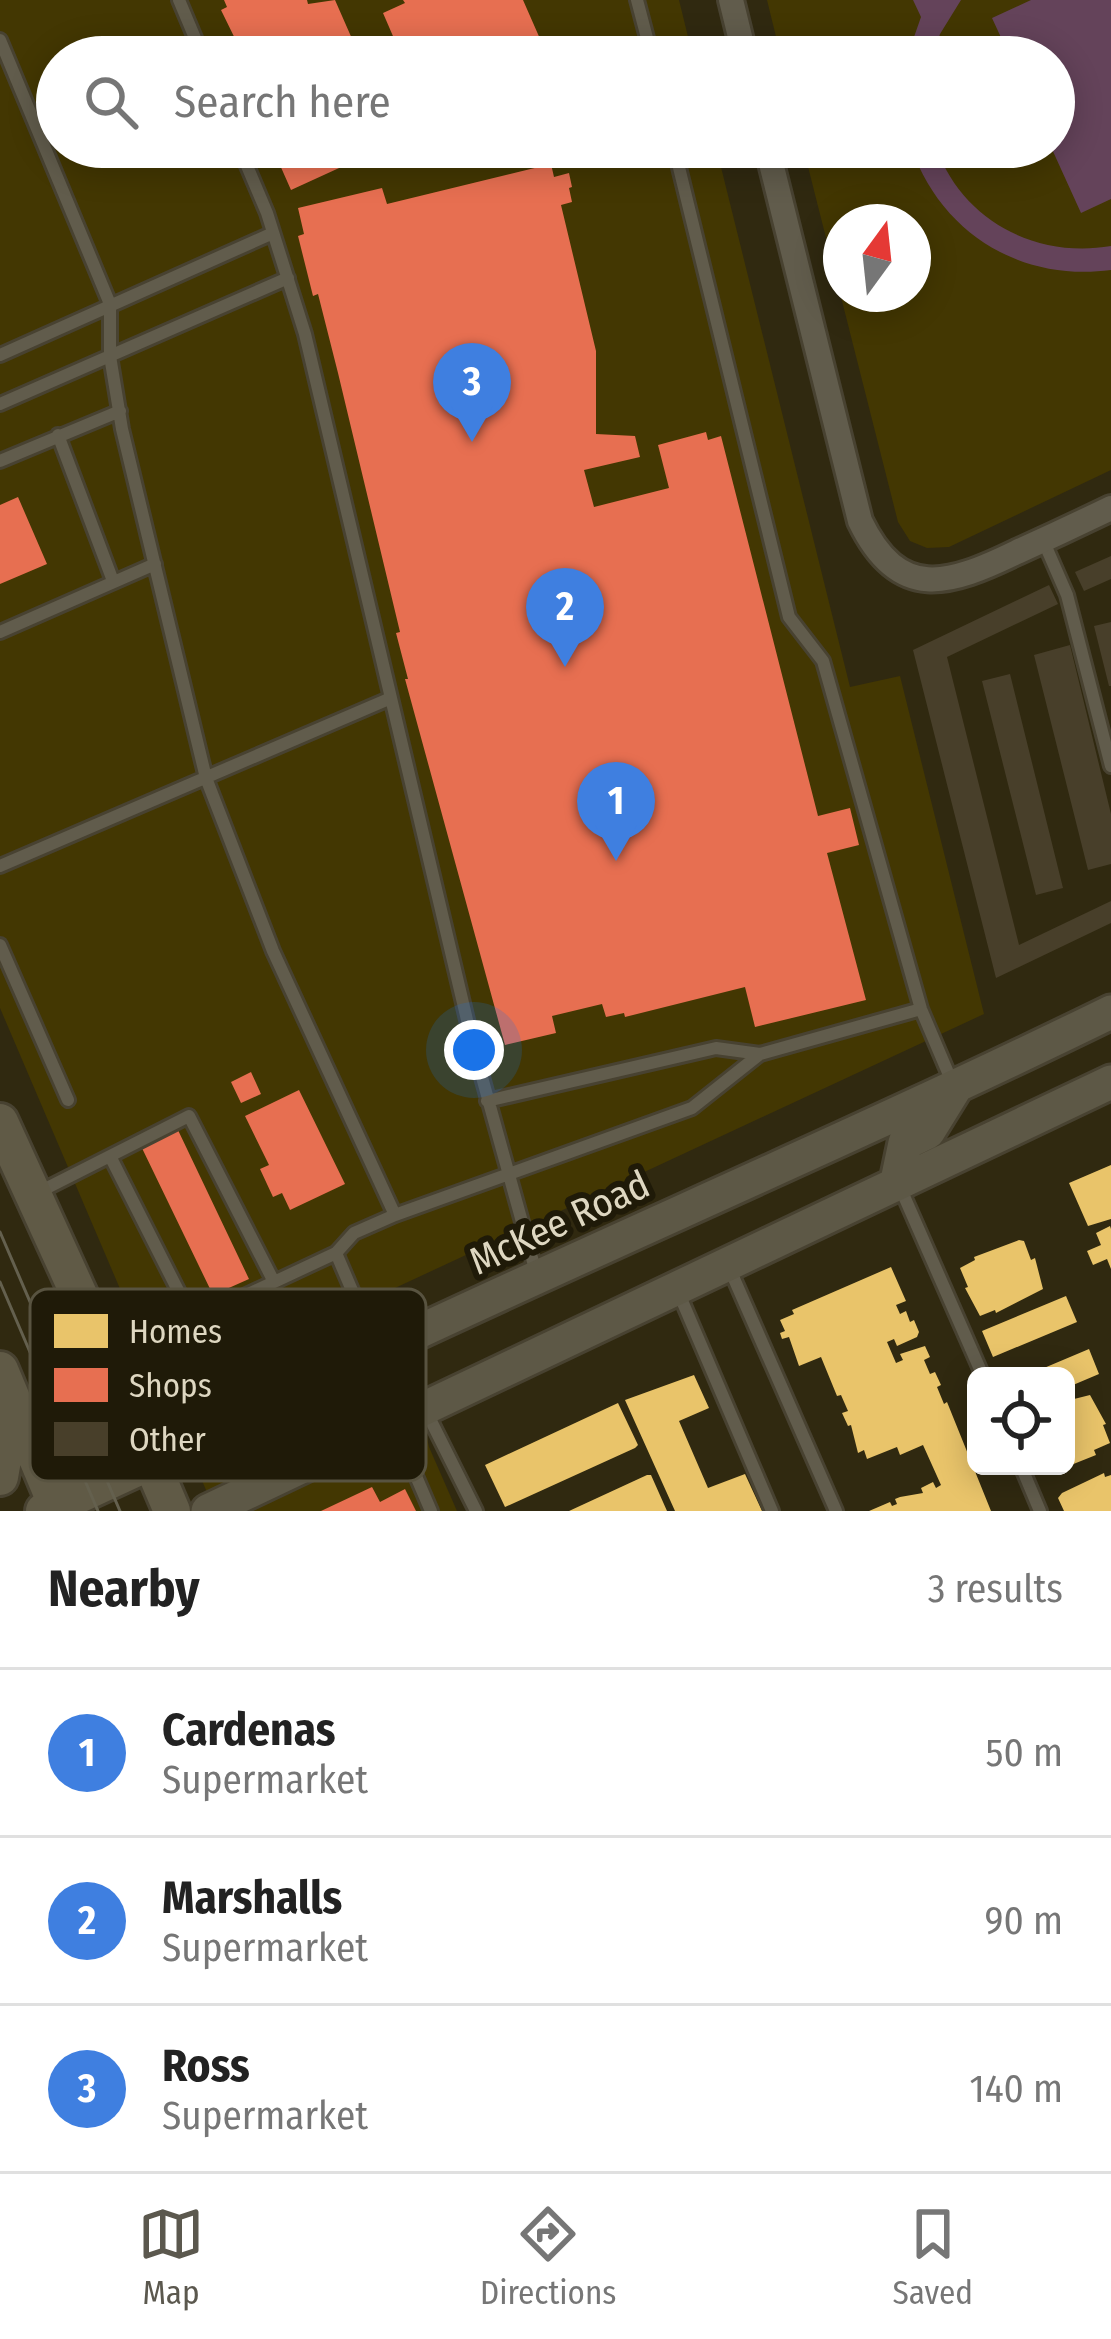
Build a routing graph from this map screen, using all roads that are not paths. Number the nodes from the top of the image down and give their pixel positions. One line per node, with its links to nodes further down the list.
1 (179, 0): 4 (lane)
2 (637, 0): 5 (lane)
3 (731, 0): 6 (street)
4 (194, 36)
5 (646, 36)
6 (740, 36)
7 (1, 46): 8 (lane)
8 (36, 129)
9 (53, 168): 15 (lane)
10 (247, 168): 13 (lane)
11 (679, 168): 32 (lane)
12 (772, 168): 23 (street)
13 (273, 233): 14 (lane); 15 (lane)
14 (288, 278): 17 (lane); 27 (lane)
15 (110, 304): 16 (lane); 17 (lane)
16 (0, 355)
17 (110, 356): 18 (lane); 19 (lane)
18 (0, 404)
19 (120, 412): 20 (lane); 24 (lane)
20 (58, 435): 21 (lane); 25 (lane)
21 (0, 461)
22 (1111, 508): 23 (street)
23 (1043, 540): 28 (lane)
24 (155, 564): 25 (lane); 29 (lane)
25 (113, 581): 26 (lane)
26 (0, 632)
27 (391, 698): 29 (lane); 38 (lane)
28 (1111, 766)
29 (206, 778): 30 (lane); 44 (lane)
30 (0, 866)
31 (0, 945): 37 (lane)
32 (921, 1009): 34 (lane); 36 (lane)
33 (1111, 1012): 36 (main road, McKee Road)
34 (760, 1054): 38 (lane); 41 (lane)
35 (1111, 1082): 42 (main road)
36 (955, 1088): 42 (main road); 47 (main road, McKee Road)
37 (68, 1100)
38 (487, 1101): 41 (lane)
39 (0, 1122): 43 (main road)
40 (110, 1156): 43 (lane); 48 (lane); 51 (lane)
41 (507, 1174): 44 (lane); 47 (lane)
42 (897, 1180): 46 (main road); 55 (lane)
43 (34, 1195): 50 (main road)
44 (395, 1215): 45 (lane)
45 (336, 1253): 48 (lane); 53 (lane)
46 (727, 1264): 49 (main road); 72 (lane)
47 (538, 1277): 54 (main road, McKee Road)
48 (273, 1280): 52 (lane)
49 (676, 1288): 57 (main road); 71 (lane)
50 (76, 1289)
51 (177, 1289)
52 (255, 1289)
53 (352, 1289)
54 (426, 1330)
55 (979, 1367)
56 (0, 1373): 58 (main road); 60 (main road)
57 (426, 1410): 70 (lane)
58 (30, 1449)
59 (1025, 1475): 73 (lane)
60 (0, 1477)
61 (43, 1481): 66 (main road)
62 (111, 1481): 66 (main road, McKee Road)
63 (160, 1481): 67 (main road)
64 (273, 1481): 68 (main road)
65 (417, 1481): 69 (lane)
66 (54, 1509)
67 (172, 1511)
68 (208, 1511)
69 (430, 1511)
70 (476, 1511)
71 (772, 1511)
72 (836, 1511)
73 (1040, 1511)

